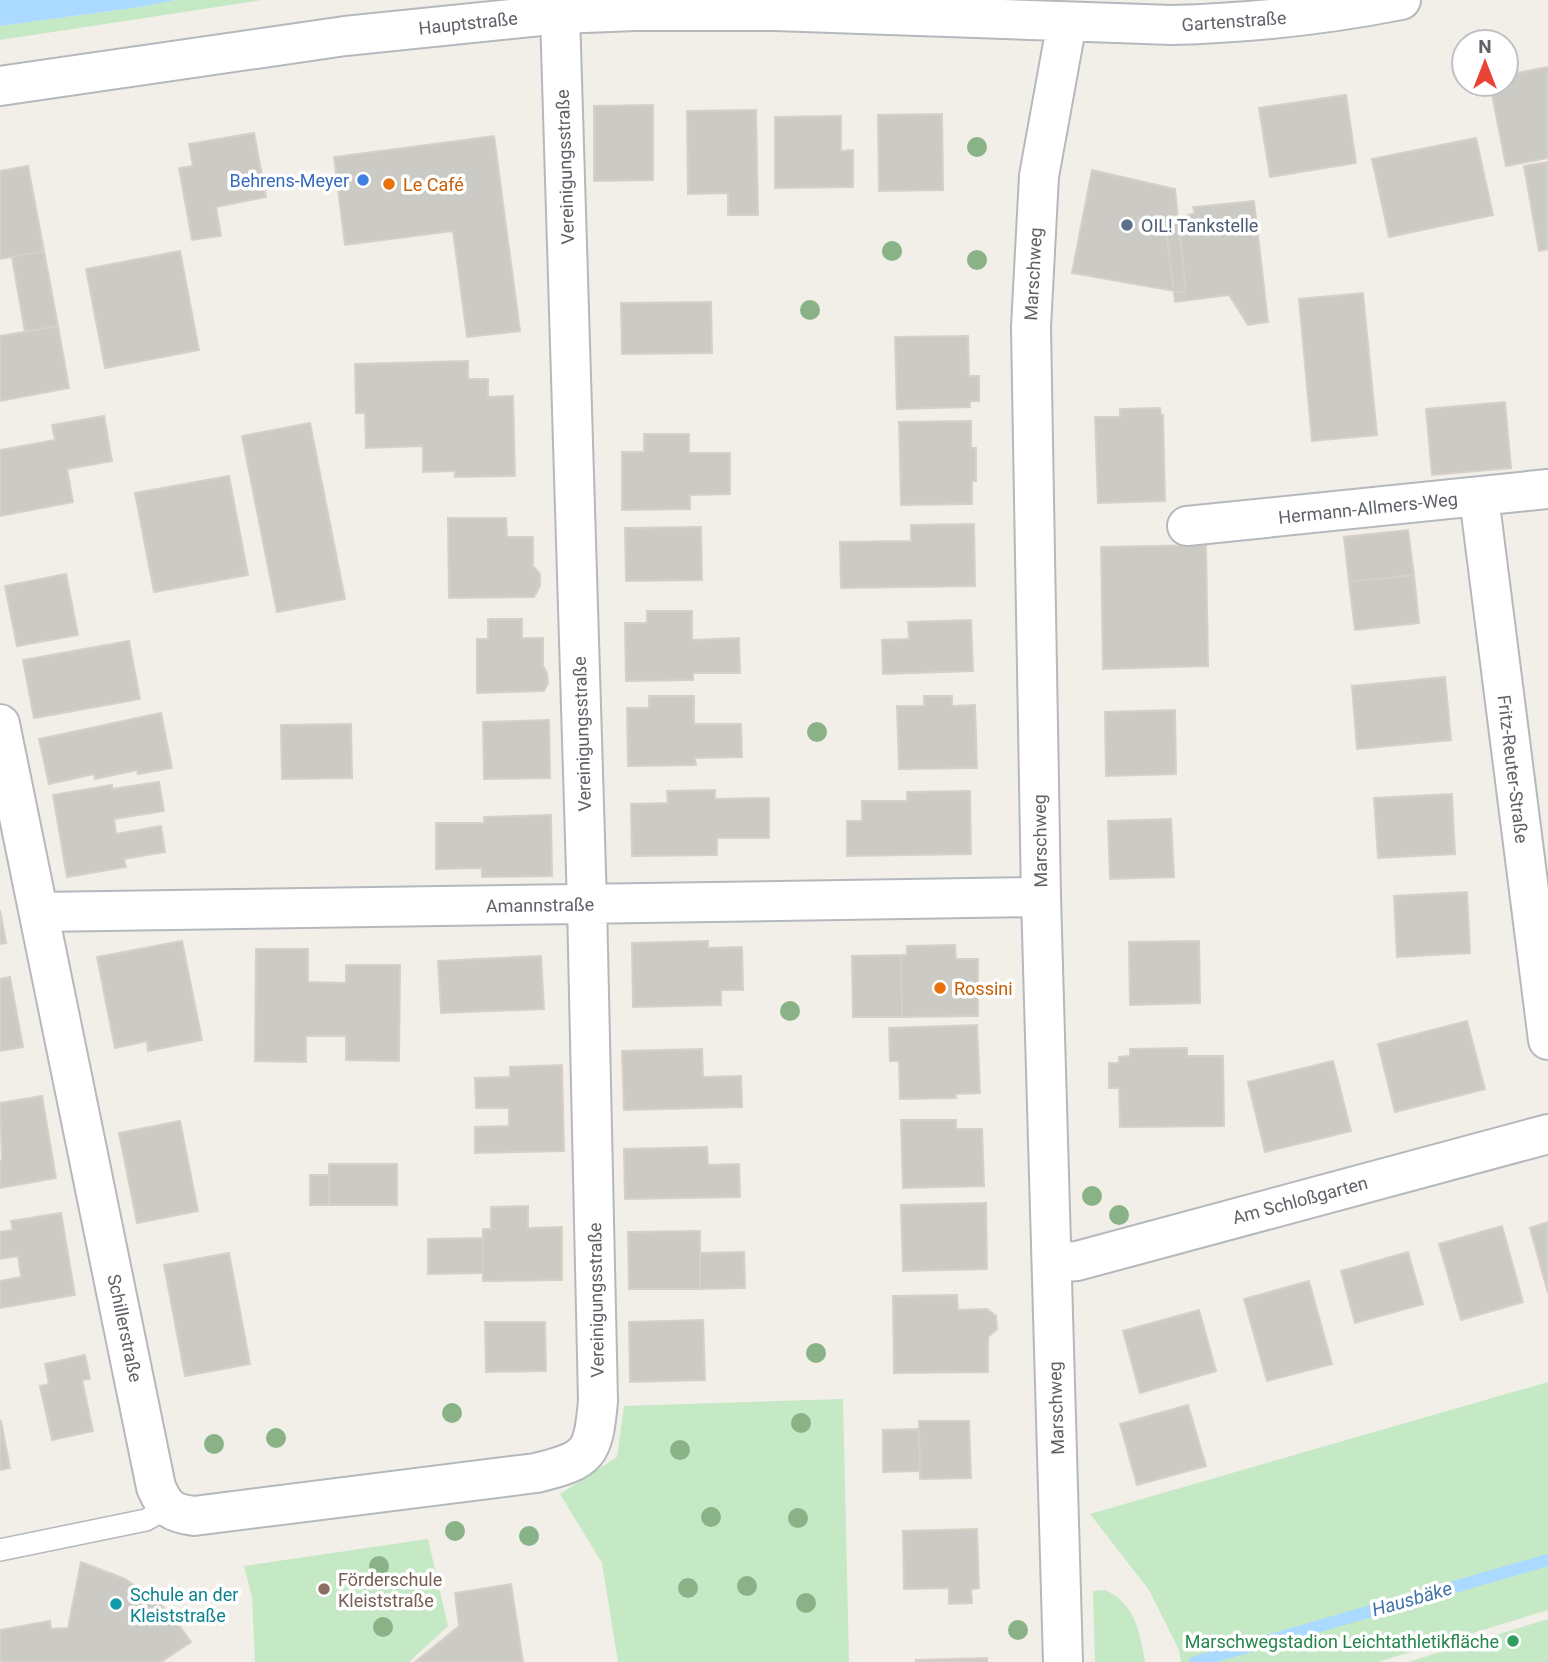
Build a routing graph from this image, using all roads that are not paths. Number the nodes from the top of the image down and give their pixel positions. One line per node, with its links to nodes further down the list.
1 (1401, 0): 2 (street, Gartenstraße)
2 (1069, 11): 3 (street, Hauptstraße); 9 (street, Marschweg)
3 (560, 14): 4 (street, Hauptstraße); 10 (street, Vereinigungsstraße)
4 (0, 86)
5 (1548, 489): 6 (street, Hermann-Allmers-Weg)
6 (1479, 497): 7 (street, Hermann-Allmers-Weg); 12 (street, Fritz-Reuter-Straße)
7 (1187, 526)
8 (0, 724): 11 (street, Schillerstraße)
9 (1041, 897): 10 (street, Amannstraße); 14 (street, Marschweg)
10 (587, 904): 11 (street, Amannstraße); 15 (street, Vereinigungsstraße)
11 (39, 912): 15 (street, Schillerstraße)
12 (1548, 1040)
13 (1548, 1134): 14 (street, Am Schloßgarten)
14 (1052, 1263): 17 (street, Marschweg)
15 (167, 1508): 16 (lane)
16 (0, 1550)
17 (1063, 1662)

